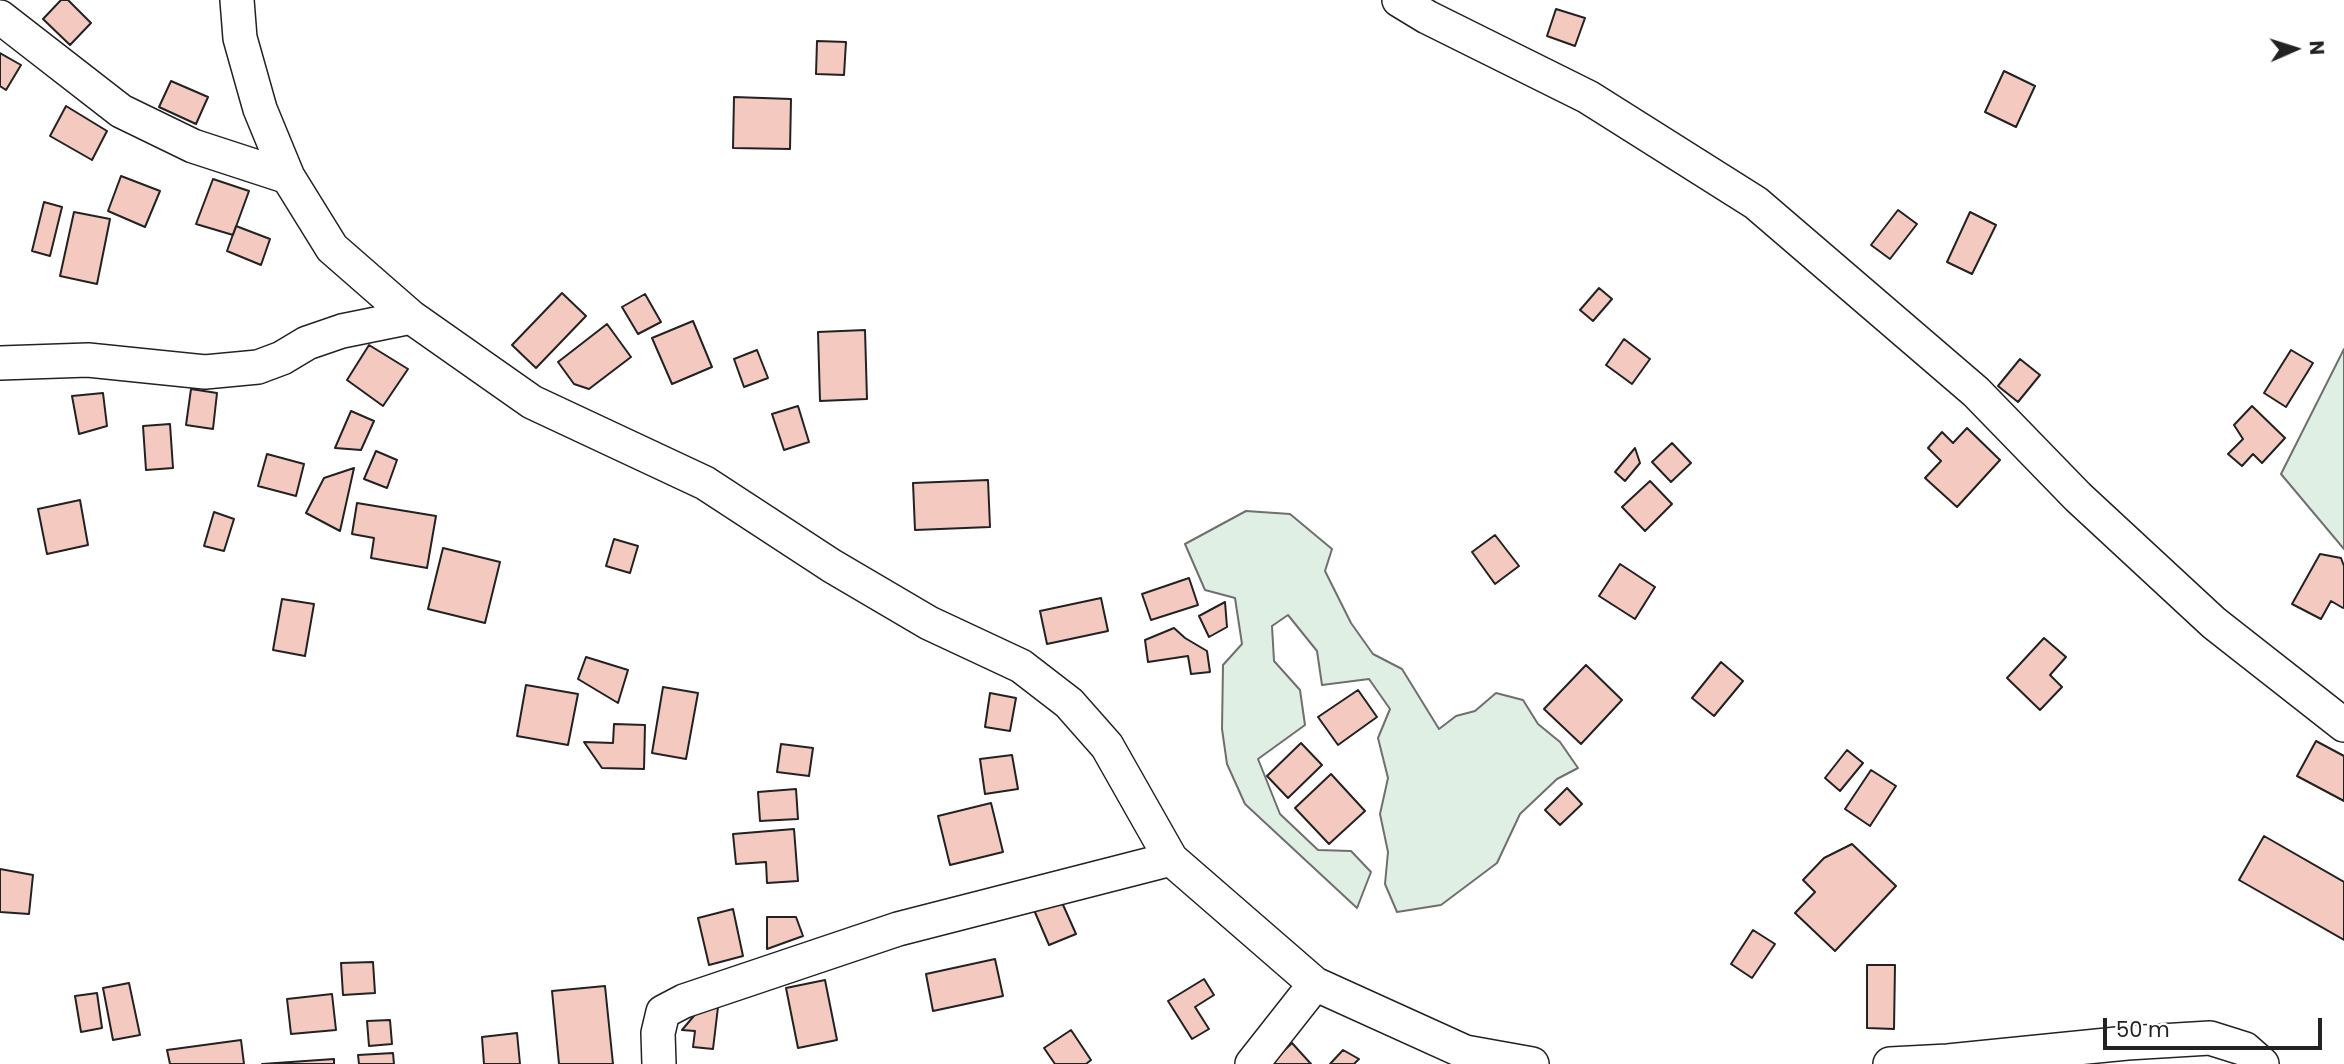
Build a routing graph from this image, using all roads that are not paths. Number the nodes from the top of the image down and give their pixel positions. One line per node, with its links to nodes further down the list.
1 (237, 0): 4 (street)
2 (1399, 0): 7 (street)
3 (0, 18): 4 (street)
4 (288, 177): 5 (street)
5 (411, 317): 6 (street); 8 (street)
6 (0, 363)
7 (2344, 724)
8 (1171, 859): 9 (street); 10 (street)
9 (1315, 984): 11 (street); 12 (street)
10 (659, 1064)
11 (1252, 1064)
12 (1532, 1064)
13 (1890, 1064): 14 (street)
14 (2262, 1064)

